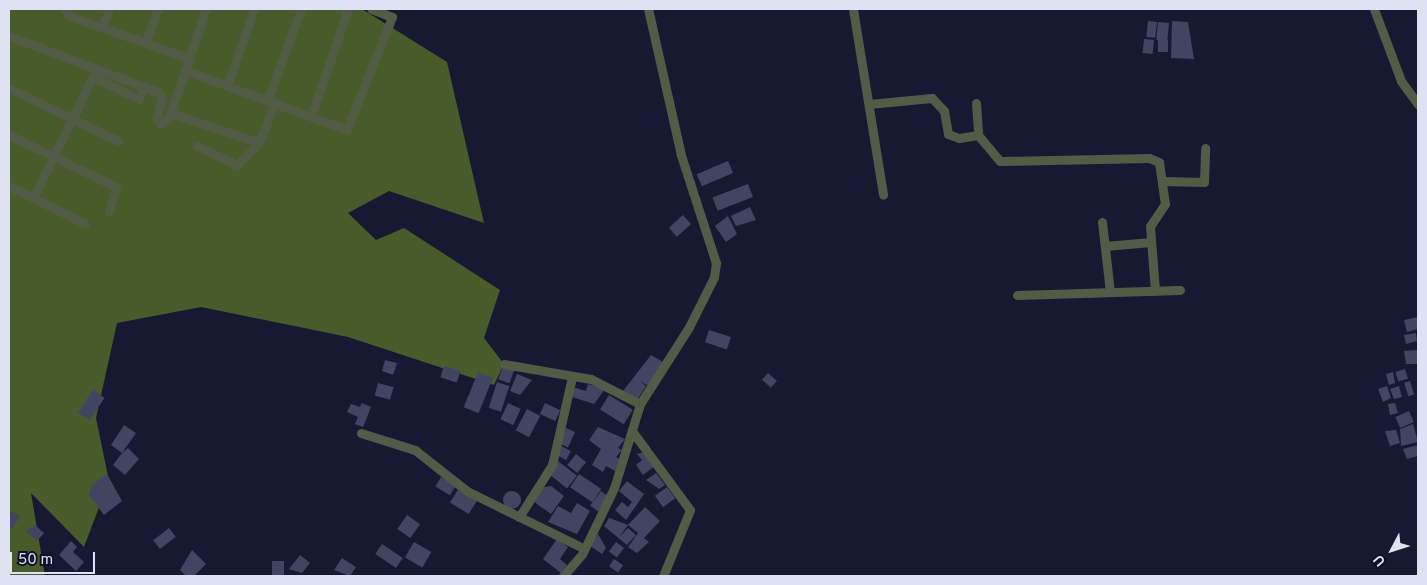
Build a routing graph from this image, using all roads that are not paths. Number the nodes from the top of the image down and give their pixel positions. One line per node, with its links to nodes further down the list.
1 (65, 9): 13 (street)
2 (110, 9): 13 (street)
3 (158, 9): 15 (street)
4 (206, 9): 16 (street)
5 (254, 9): 19 (street)
6 (300, 9): 21 (street)
7 (348, 9): 26 (street)
8 (371, 9): 12 (street)
9 (648, 9): 50 (street)
10 (853, 9): 23 (street)
11 (1374, 9): 24 (street)
12 (394, 13): 26 (street)
13 (102, 27): 15 (street)
14 (9, 36): 18 (street)
15 (146, 42): 16 (street)
16 (188, 58): 17 (street)
17 (184, 70): 19 (street); 25 (street)
18 (94, 74): 25 (street); 27 (street)
19 (228, 84): 21 (street)
20 (9, 88): 27 (street)
21 (272, 101): 26 (street); 31 (street)
22 (976, 103): 29 (street)
23 (869, 104): 29 (street); 37 (street)
24 (1418, 104)
25 (170, 113): 31 (street)
26 (310, 116)
27 (74, 120): 30 (street); 34 (street)
28 (9, 135): 34 (street)
29 (978, 135): 35 (street)
30 (118, 141)
31 (259, 143): 32 (street)
32 (197, 146)
33 (1205, 148): 35 (street)
34 (55, 158): 38 (street); 39 (street)
35 (1163, 181): 42 (street)
36 (9, 186): 38 (street)
37 (884, 195)
38 (32, 198): 41 (street)
39 (109, 212)
40 (1102, 222): 43 (street)
41 (85, 224)
42 (1151, 242): 43 (street); 45 (street)
43 (1105, 246): 46 (street)
44 (1180, 290): 45 (street)
45 (1155, 291): 46 (street)
46 (1110, 292): 47 (street)
47 (1017, 295)
48 (504, 364): 49 (street)
49 (572, 377): 50 (street); 53 (street)
50 (640, 404): 51 (street)
51 (632, 431): 54 (street); 56 (street)
52 (361, 433): 53 (street)
53 (519, 517): 54 (street)
54 (585, 549): 55 (street)
55 (563, 576)
56 (663, 576)

